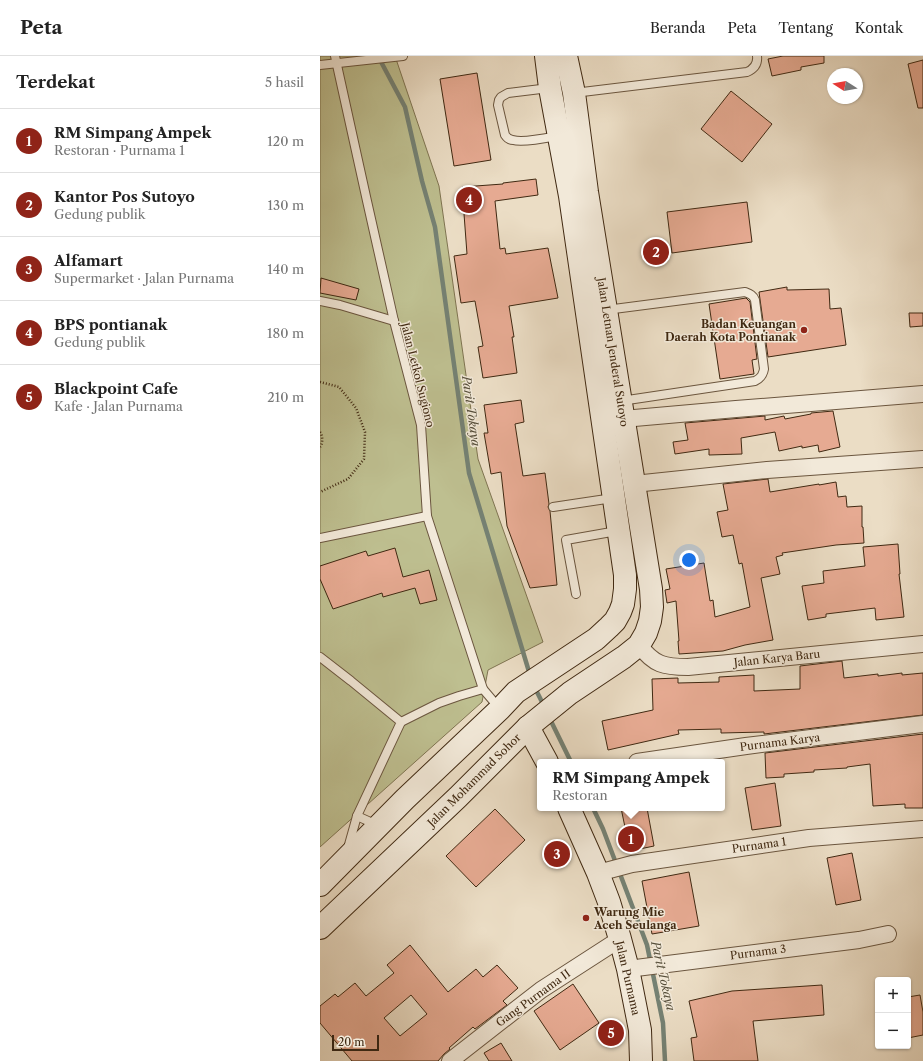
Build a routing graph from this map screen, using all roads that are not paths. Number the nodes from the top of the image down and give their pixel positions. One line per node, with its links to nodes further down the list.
1 (400, 56): 5 (lane)
2 (546, 56): 7 (street, Jalan Letnan Jenderal Sutoyo)
3 (566, 56): 8 (street, Jalan Letnan Jenderal Sutoyo)
4 (757, 56): 8 (lane)
5 (336, 60): 6 (lane); 13 (lane, Jalan Letkol Sugiono)
6 (320, 65)
7 (550, 88): 9 (street, Jalan Letnan Jenderal Sutoyo); 9 (lane)
8 (574, 93): 10 (street, Jalan Letnan Jenderal Sutoyo)
9 (559, 136): 10 (street, Jalan Letnan Jenderal Sutoyo)
10 (578, 194): 12 (street, Jalan Letnan Jenderal Sutoyo); 18 (street, Jalan Letnan Jenderal Sutoyo)
11 (320, 301): 13 (lane)
12 (606, 310): 15 (street, Jalan Letnan Jenderal Sutoyo); 15 (lane)
13 (394, 321): 20 (lane, Jalan Letkol Sugiono)
14 (923, 394): 15 (street)
15 (622, 410): 17 (street, Jalan Letnan Jenderal Sutoyo)
16 (923, 459): 17 (street)
17 (634, 484): 25 (street, Jalan Letnan Jenderal Sutoyo)
18 (613, 498): 19 (lane); 21 (street, Jalan Letnan Jenderal Sutoyo)
19 (553, 507)
20 (427, 516): 22 (lane); 27 (lane, Jalan Letkol Sugiono)
21 (618, 531): 23 (lane); 28 (street, Jalan Letnan Jenderal Sutoyo)
22 (320, 538)
23 (576, 594)
24 (923, 644): 25 (street, Jalan Karya Baru)
25 (639, 645): 30 (street, Jalan Mohammad Sohor)
26 (320, 657): 29 (lane)
27 (483, 689): 28 (lane, Jalan Letkol Sugiono); 29 (lane)
28 (500, 709): 36 (street)
29 (401, 722): 35 (lane)
30 (531, 724): 32 (street); 41 (street, Jalan Mohammad Sohor)
31 (923, 724): 33 (street, Purnama Karya)
32 (546, 759)
33 (657, 759)
34 (571, 811): 39 (street, Jalan Purnama)
35 (357, 816): 36 (lane); 38 (lane)
36 (379, 825): 38 (street)
37 (923, 829): 39 (street, Purnama 1)
38 (344, 861): 40 (street)
39 (605, 871): 43 (street, Jalan Purnama)
40 (320, 885)
41 (320, 928)
42 (888, 934): 44 (street, Purnama 3)
43 (620, 938): 44 (street, Jalan Purnama); 45 (street, Gang Purnama II)
44 (635, 968): 46 (street, Jalan Purnama)
45 (450, 1061)
46 (641, 1061)

